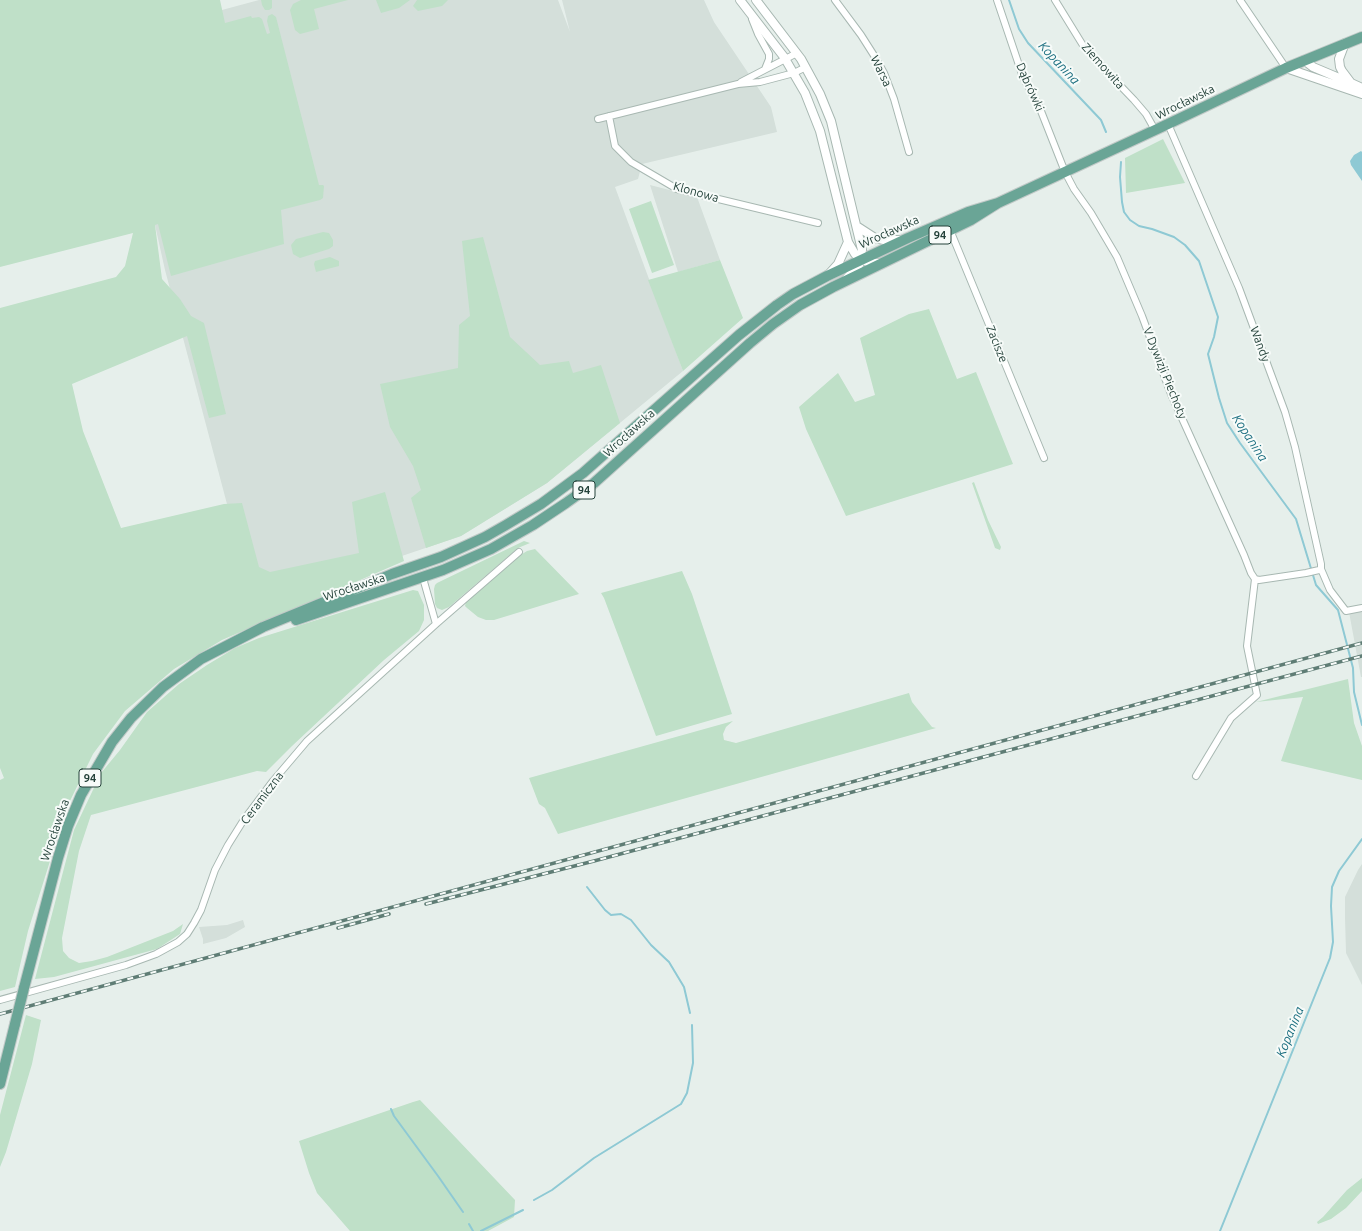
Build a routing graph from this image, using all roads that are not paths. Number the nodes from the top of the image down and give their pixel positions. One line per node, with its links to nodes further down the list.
1 (740, 0): 7 (street)
2 (756, 0): 10 (street)
3 (835, 0): 26 (street, Warsa)
4 (997, 0): 27 (street, Dąbrówki)
5 (1055, 0): 25 (street, Ziemowita)
6 (1240, 0): 14 (street)
7 (750, 14): 11 (street); 15 (street)
8 (1362, 37): 9 (main road, Wrocławska / 94)
9 (1344, 44): 12 (main road, Wrocławska / 94); 18 (street)
10 (797, 53): 11 (street); 13 (street)
11 (785, 59): 15 (street); 16 (street)
12 (1304, 60): 14 (main road, Wrocławska / 94); 17 (street); 18 (street)
13 (806, 67): 16 (street); 30 (street)
14 (1286, 68): 17 (street); 24 (main road, Wrocławska / 94)
15 (765, 69): 19 (street)
16 (794, 73): 19 (street); 33 (street)
17 (1316, 78): 21 (street)
18 (1351, 83): 20 (street)
19 (738, 84): 22 (street)
20 (1362, 88)
21 (1362, 94)
22 (609, 116): 23 (street); 29 (street, Klonowa)
23 (598, 119)
24 (1168, 124): 25 (main road, Wrocławska / 94); 40 (street, Wandy)
25 (1155, 130): 27 (main road, Wrocławska / 94)
26 (909, 152)
27 (1065, 172): 28 (main road, Wrocławska / 94); 42 (street, V Dywizji Piechoty)
28 (998, 203): 31 (main road, Wrocławska / 94); 32 (main road, Wrocławska / 94)
29 (818, 223)
30 (858, 227): 32 (street); 34 (street)
31 (950, 230): 35 (main road, Wrocławska / 94); 38 (street, Zacisze)
32 (903, 240): 34 (main road, Wrocławska / 94)
33 (848, 242): 34 (street); 36 (street)
34 (861, 259): 35 (street); 36 (main road, Wrocławska / 94); 37 (street)
35 (881, 263): 37 (main road, Wrocławska / 94)
36 (827, 276): 45 (main road, Wrocławska / 94)
37 (844, 281): 41 (main road, Wrocławska / 94)
38 (1044, 458)
39 (518, 552): 44 (street, Ceramiczna)
40 (1319, 570): 42 (street); 43 (street, Wandy)
41 (423, 578): 44 (street); 45 (main road, Wrocławska / 94)
42 (1254, 579): 46 (street)
43 (1362, 608)
44 (436, 624): 47 (street, Ceramiczna)
45 (252, 634): 48 (main road, Wrocławska / 94, bridge)
46 (1196, 776)
47 (0, 1000)
48 (0, 1084)

